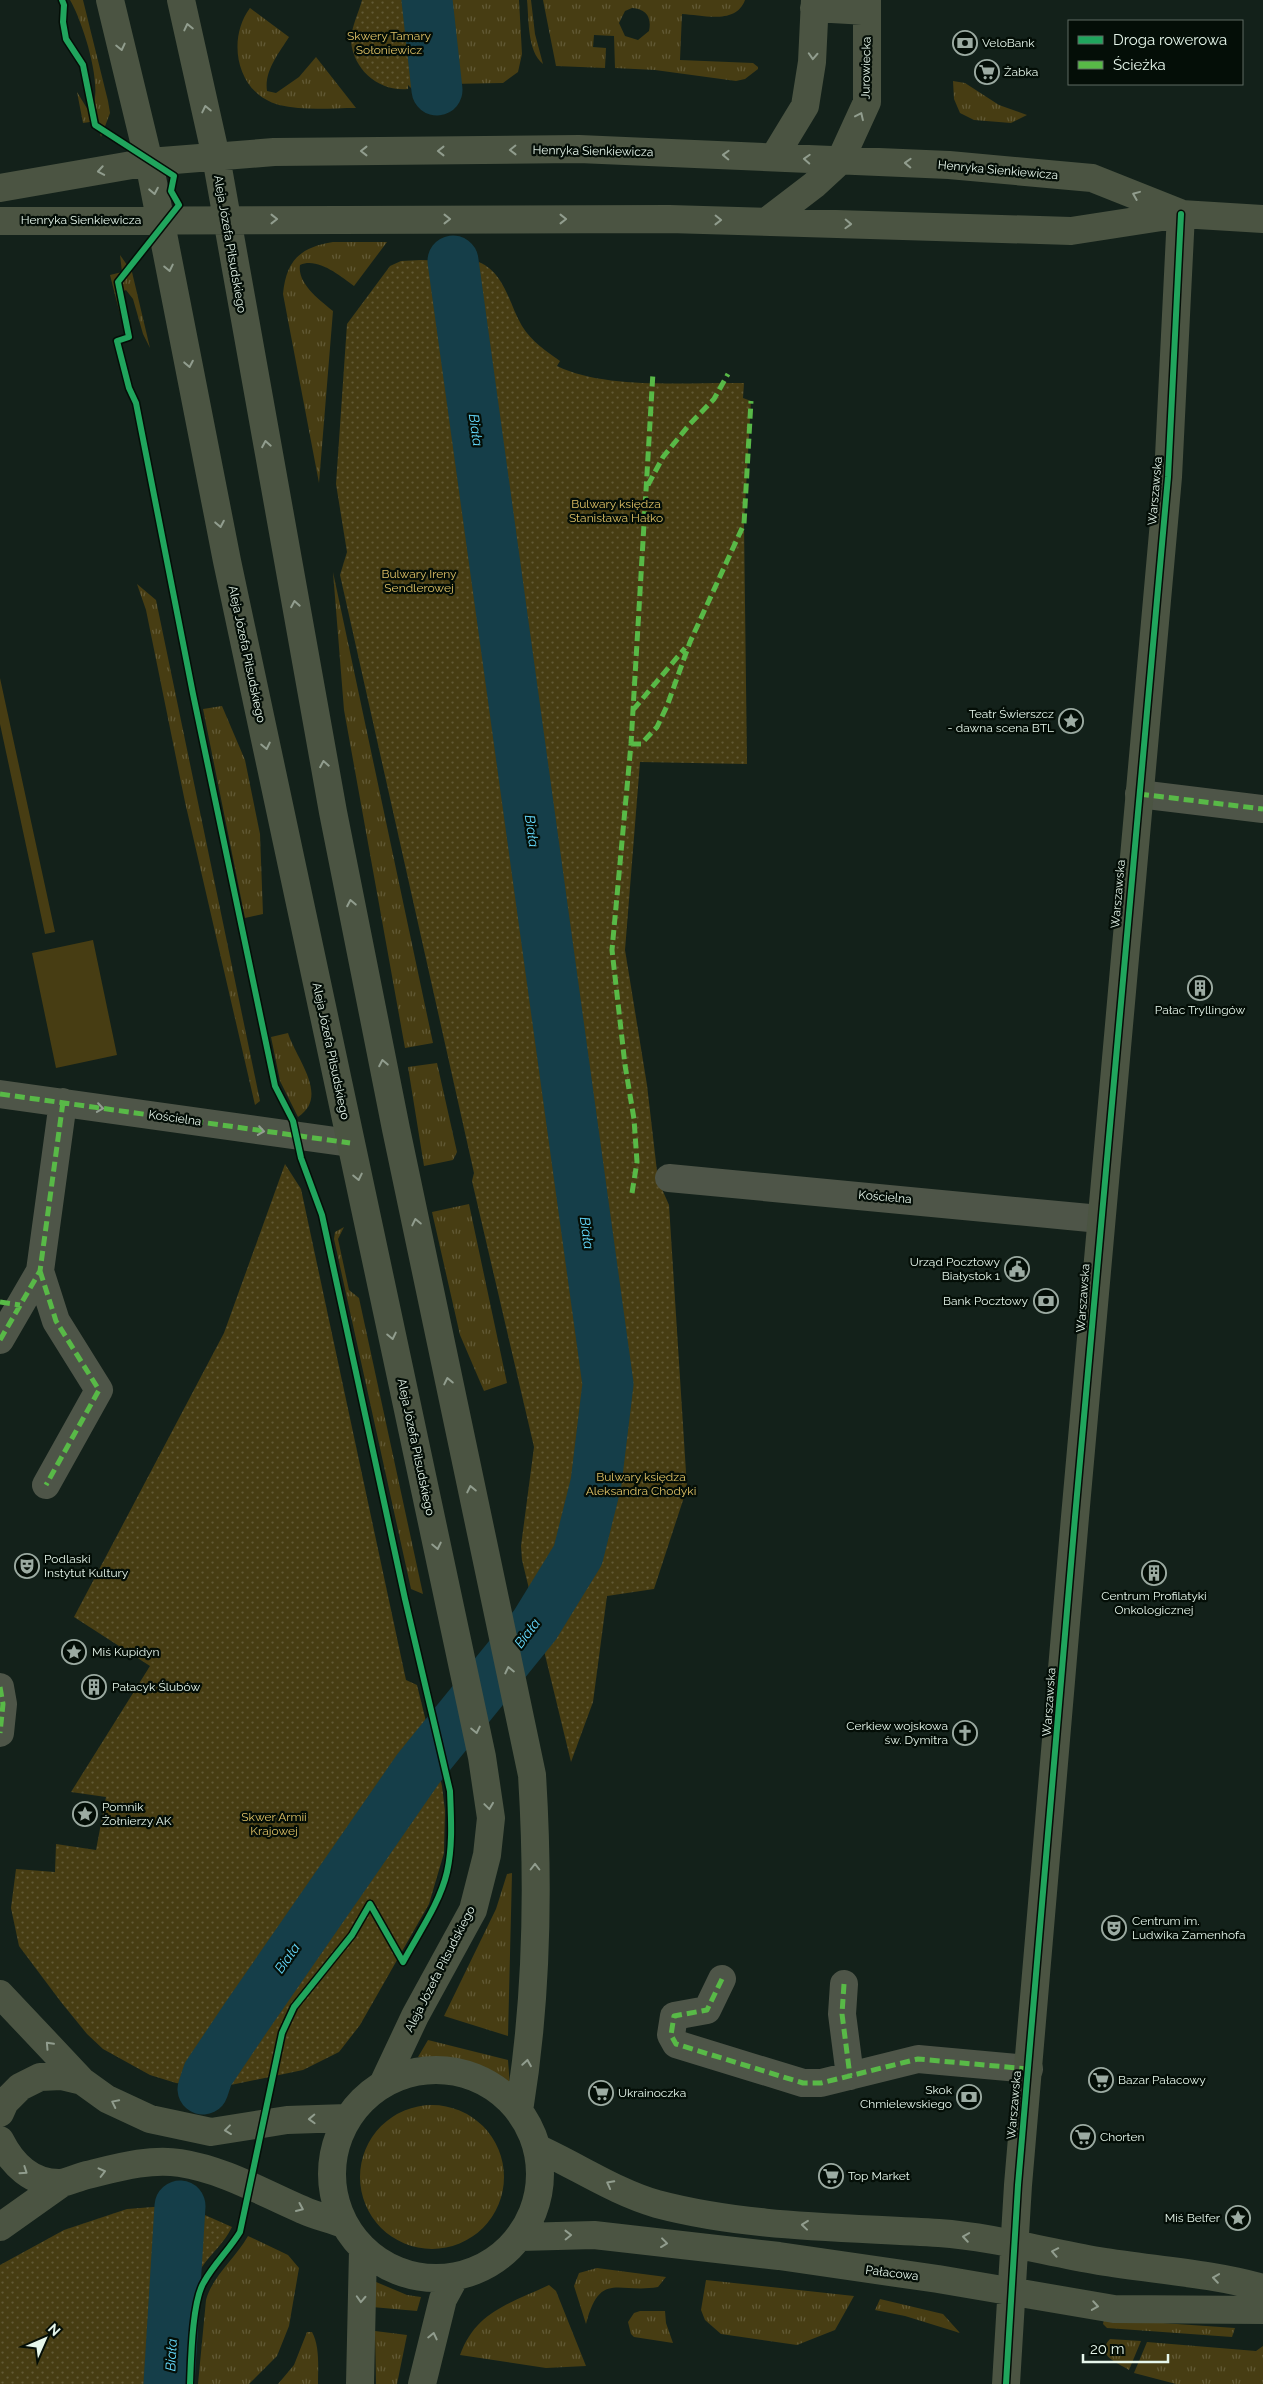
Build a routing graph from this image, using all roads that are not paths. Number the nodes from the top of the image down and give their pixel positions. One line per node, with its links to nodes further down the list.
1 (110, 0): 8 (main road, Aleja Józefa Piłsudskiego, one-way to 8)
2 (181, 0): 5 (main road, Aleja Józefa Piłsudskiego, one-way to 2)
3 (815, 4): 4 (main road); 6 (main road, one-way to 6)
4 (867, 5): 7 (main road, Jurowiecka, one-way to 4)
5 (216, 157): 6 (main road, Henryka Sienkiewicza, one-way to 5); 8 (main road, Henryka Sienkiewicza); 13 (main road, Aleja Józefa Piłsudskiego)
6 (774, 157): 7 (main road, Henryka Sienkiewicza, one-way to 6)
7 (840, 161): 10 (main road, Henryka Sienkiewicza, one-way to 7); 15 (main road)
8 (149, 162): 9 (main road, Henryka Sienkiewicza, one-way to 9); 12 (main road, Aleja Józefa Piłsudskiego, one-way to 12)
9 (0, 188)
10 (1181, 214): 11 (main road, Henryka Sienkiewicza); 15 (main road, Henryka Sienkiewicza, one-way to 10); 16 (main road, Warszawska)
11 (1263, 219)
12 (159, 220): 13 (main road, Henryka Sienkiewicza); 14 (main road, Henryka Sienkiewicza); 20 (main road, Aleja Józefa Piłsudskiego, one-way to 20)
13 (225, 220): 15 (main road, Henryka Sienkiewicza, one-way to 15); 36 (main road, Aleja Józefa Piłsudskiego, one-way to 13)
14 (0, 221)
15 (767, 221)
16 (1139, 794): 17 (street); 22 (main road, Warszawska)
17 (1263, 809)
18 (0, 1094): 19 (street, Kościelna)
19 (63, 1102): 20 (street, Kościelna, one-way to 20); 23 (street)
20 (350, 1143): 35 (main road, Aleja Józefa Piłsudskiego, one-way to 35)
21 (669, 1178): 22 (street, Kościelna)
22 (1100, 1219): 32 (main road, Warszawska)
23 (40, 1271): 24 (street); 26 (street)
24 (10, 1303): 25 (street)
25 (0, 1340)
26 (46, 1486)
27 (0, 1687): 28 (street)
28 (0, 1733)
29 (722, 1980): 33 (street)
30 (844, 1984): 33 (street)
31 (0, 1994): 34 (main road, one-way to 31)
32 (1029, 2069): 33 (street); 45 (main road, Warszawska)
33 (850, 2076)
34 (82, 2081): 37 (main road); 38 (main road, one-way to 34)
35 (383, 2084): 36 (main road); 38 (main road)
36 (519, 2112): 40 (main road)
37 (0, 2113)
38 (347, 2118): 42 (main road)
39 (0, 2140): 41 (main road, one-way to 41)
40 (537, 2148): 44 (main road); 45 (main road, one-way to 40)
41 (62, 2183): 42 (main road, one-way to 42); 43 (main road)
42 (343, 2224): 46 (main road)
43 (0, 2227)
44 (520, 2237): 47 (main road); 49 (main road, Pałacowa, one-way to 49)
45 (1015, 2244): 48 (main road, one-way to 45); 49 (main road, Warszawska)
46 (363, 2250): 47 (main road); 51 (main road, one-way to 51)
47 (455, 2277): 52 (main road, one-way to 47)
48 (1263, 2288)
49 (1012, 2293): 50 (main road, Pałacowa, one-way to 50); 53 (main road, Warszawska)
50 (1263, 2310)
51 (360, 2384)
52 (422, 2384)
53 (1006, 2384)

